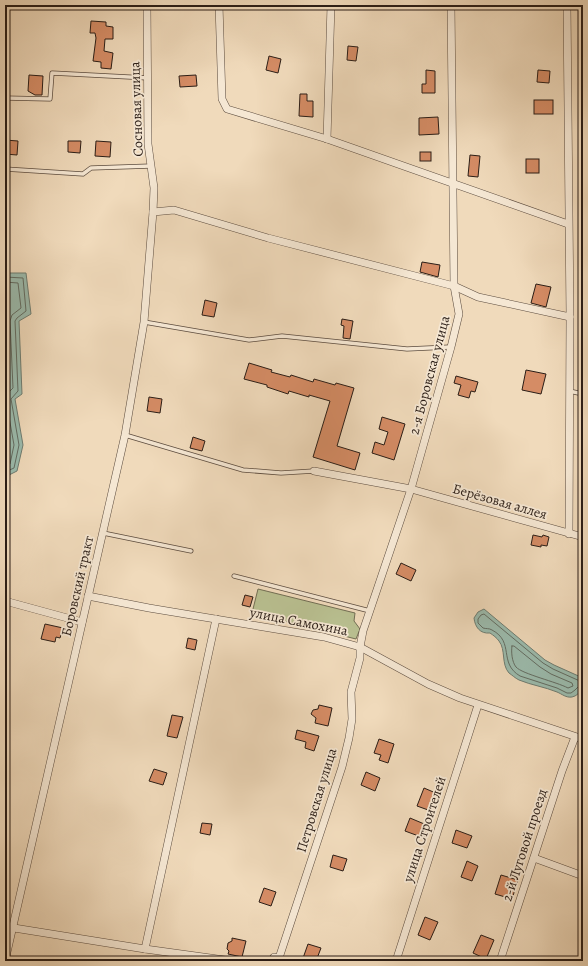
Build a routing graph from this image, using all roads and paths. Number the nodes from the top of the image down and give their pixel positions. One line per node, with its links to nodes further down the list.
1 (147, 5): 6 (street, Сосновая улица)
2 (219, 5): 8 (street)
3 (331, 5): 8 (street)
4 (451, 5): 11 (street, 2-я Боровская улица)
5 (567, 5): 13 (street)
6 (148, 78): 7 (lane); 9 (street, Сосновая улица)
7 (5, 98)
8 (327, 139): 11 (street)
9 (151, 166): 10 (lane); 12 (street, Сосновая улица)
10 (5, 169)
11 (454, 183): 13 (street); 14 (street, 2-я Боровская улица)
12 (153, 212): 14 (street); 16 (street, Боровский тракт)
13 (568, 224): 15 (street)
14 (454, 286): 15 (street); 17 (street, 2-я Боровская улица)
15 (570, 317): 18 (street)
16 (144, 322): 17 (lane); 20 (street, Боровский тракт)
17 (451, 347): 22 (street, 2-я Боровская улица)
18 (569, 391): 19 (lane); 24 (street)
19 (583, 394)
20 (125, 435): 21 (lane); 23 (street, Боровский тракт)
21 (314, 471): 22 (street, Берёзовая аллея)
22 (411, 489): 24 (street, Берёзовая аллея); 30 (street, 2-я Боровская улица)
23 (103, 533): 26 (lane); 28 (street, Боровский тракт)
24 (569, 534): 25 (street, Берёзовая аллея)
25 (583, 538)
26 (191, 551)
27 (234, 576): 30 (lane)
28 (88, 596): 31 (street, улица Самохина); 32 (street, Боровский тракт)
29 (5, 601): 32 (street)
30 (370, 611): 33 (street, 2-я Боровская улица)
31 (216, 619): 33 (street, улица Самохина); 40 (street)
32 (82, 622): 39 (street, Боровский тракт)
33 (360, 647): 34 (street, улица Самохина); 41 (street, Петровская улица)
34 (478, 705): 35 (street, улица Самохина); 45 (street, улица Строителей)
35 (575, 737): 36 (street, улица Самохина); 37 (street, 2-й Луговой проезд)
36 (583, 739)
37 (534, 858): 38 (street); 46 (street, 2-й Луговой проезд)
38 (583, 876)
39 (14, 928): 40 (street); 42 (street, Боровский тракт)
40 (145, 949): 43 (street)
41 (280, 959): 44 (street, Петровская улица)
42 (5, 961)
43 (232, 961)
44 (271, 961)
45 (396, 961)
46 (500, 961)

